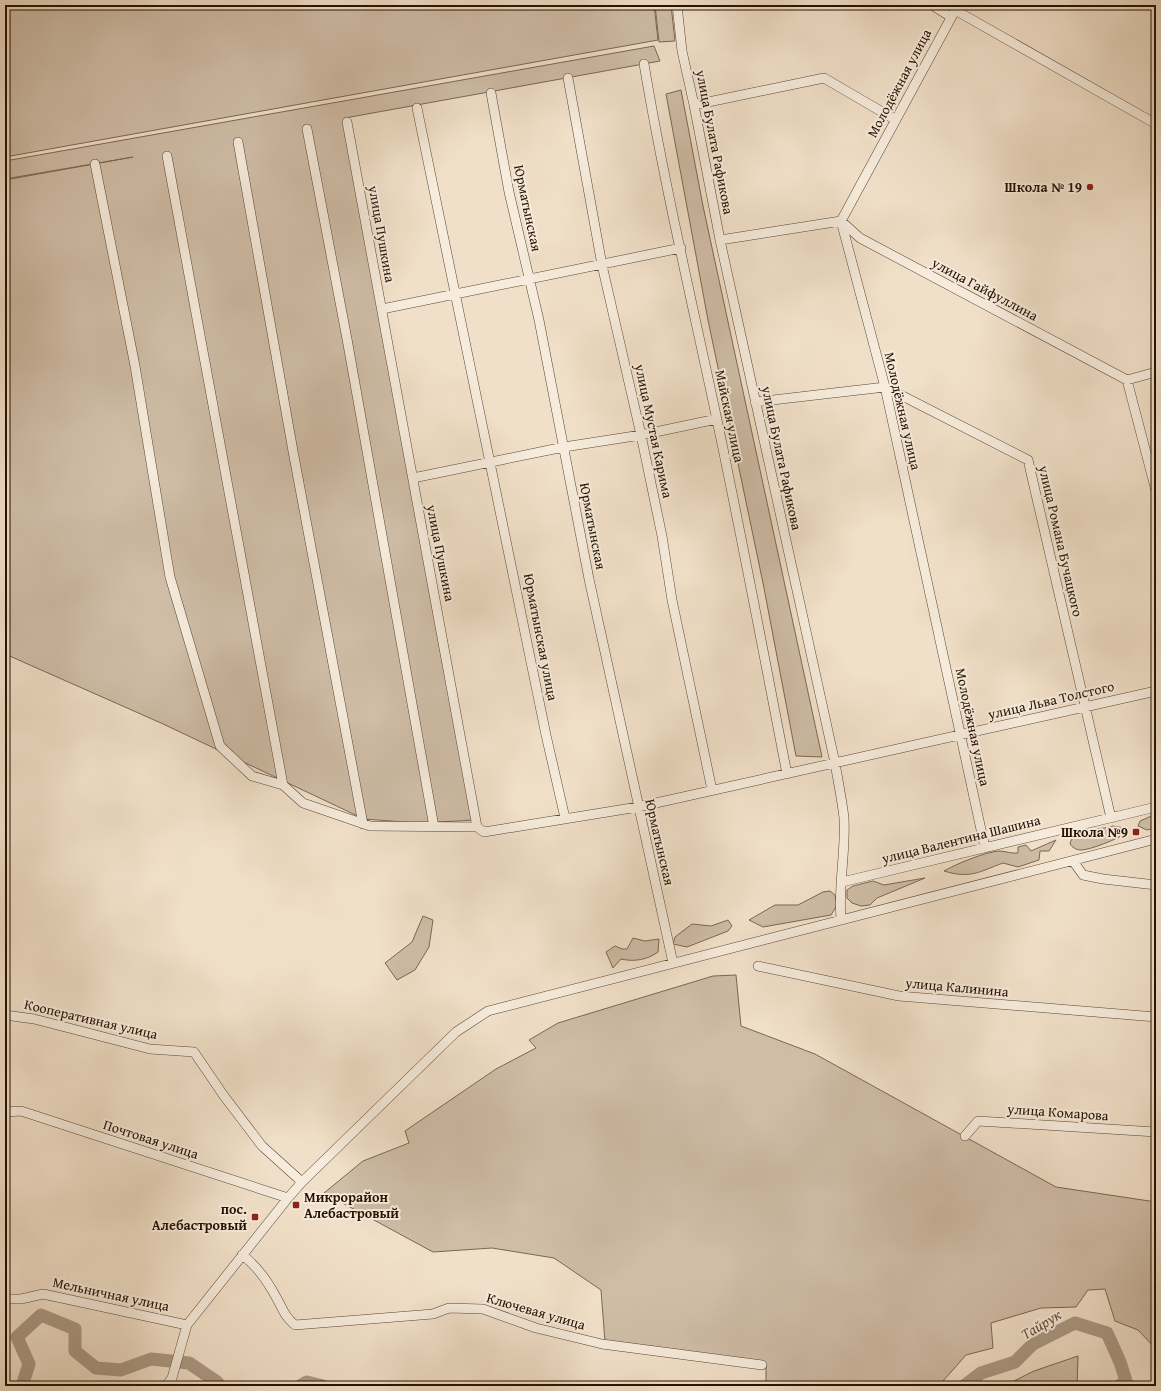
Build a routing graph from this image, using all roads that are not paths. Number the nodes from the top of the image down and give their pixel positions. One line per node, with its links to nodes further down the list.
1 (677, 5): 7 (street, улица Булата Рафикова)
2 (932, 5): 3 (street)
3 (955, 10): 9 (street, Молодёжная улица); 11 (street)
4 (644, 64): 18 (street, Майская улица)
5 (568, 78): 19 (street, улица Мустая Карима)
6 (491, 93): 20 (street, Юрматынская)
7 (694, 105): 9 (street); 17 (street, улица Булата Рафикова)
8 (417, 108): 21 (street, Юрматынская улица)
9 (896, 120): 16 (street, Молодёжная улица)
10 (348, 122): 22 (street, улица Пушкина)
11 (1156, 124)
12 (307, 129): 45 (street)
13 (238, 142): 44 (street)
14 (167, 156): 38 (street)
15 (95, 164): 38 (street)
16 (841, 221): 17 (street); 24 (street, улица Гайфуллина); 25 (street, Молодёжная улица)
17 (720, 240): 26 (street, улица Булата Рафикова)
18 (680, 248): 19 (street); 27 (street, Майская улица)
19 (602, 266): 20 (street); 28 (street, улица Мустая Карима)
20 (530, 278): 21 (street); 29 (street, Юрматынская)
21 (456, 293): 22 (street); 30 (street, Юрматынская улица)
22 (382, 309): 31 (street, улица Пушкина)
23 (1156, 372): 24 (street)
24 (1127, 380): 32 (street)
25 (885, 387): 26 (street); 34 (street, улица Романа Бучацкого); 35 (street, Молодёжная улица)
26 (755, 402): 36 (street, улица Булата Рафикова)
27 (717, 419): 28 (street); 37 (street, Майская улица)
28 (641, 435): 29 (street); 39 (street, улица Мустая Карима)
29 (564, 447): 30 (street); 41 (street, Юрматынская)
30 (491, 462): 31 (street); 42 (street, Юрматынская улица)
31 (413, 478): 46 (street, улица Пушкина)
32 (1156, 491)
33 (1156, 691): 34 (street, улица Льва Толстого)
34 (1085, 707): 35 (street, улица Льва Толстого); 43 (street, улица Романа Бучацкого)
35 (960, 735): 36 (street, улица Льва Толстого); 48 (street, Молодёжная улица)
36 (835, 763): 37 (street, улица Льва Толстого); 50 (street, улица Булата Рафикова)
37 (787, 774): 39 (street, улица Льва Толстого)
38 (283, 785): 44 (street)
39 (712, 790): 41 (street, улица Льва Толстого)
40 (1156, 806): 43 (street, улица Валентина Шашина)
41 (638, 807): 42 (street); 53 (street, Юрматынская)
42 (565, 818): 46 (street)
43 (1112, 818): 48 (street, улица Валентина Шашина)
44 (364, 824): 45 (street)
45 (434, 827): 46 (street)
46 (477, 827)
47 (1156, 839): 49 (street)
48 (985, 848): 50 (street, улица Валентина Шашина)
49 (1073, 861): 51 (street); 52 (street)
50 (842, 882): 52 (street, улица Булата Рафикова)
51 (1156, 885)
52 (841, 919): 53 (street)
53 (673, 963): 60 (street)
54 (758, 966): 56 (street, улица Калинина)
55 (5, 1015): 60 (street, Кооперативная улица)
56 (1156, 1017)
57 (5, 1112): 61 (street, Почтовая улица)
58 (1156, 1132): 59 (street, улица Комарова)
59 (965, 1136)
60 (302, 1182): 61 (street)
61 (288, 1198): 62 (street)
62 (242, 1255): 64 (street); 65 (street, Ключевая улица)
63 (5, 1299): 64 (street, Мельничная улица)
64 (187, 1325): 66 (street)
65 (762, 1366)
66 (166, 1386)

